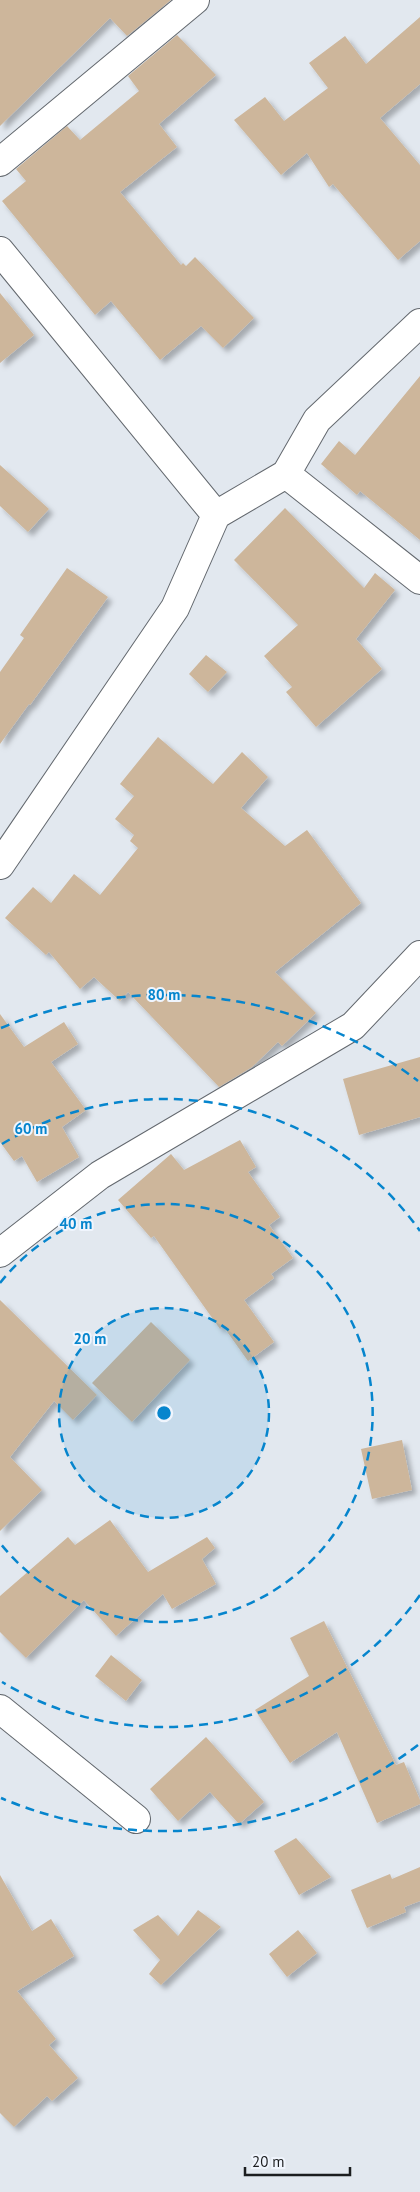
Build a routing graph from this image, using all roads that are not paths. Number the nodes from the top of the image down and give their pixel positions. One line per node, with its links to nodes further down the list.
1 (195, 0): 2 (street)
2 (0, 162)
3 (0, 250): 6 (street)
4 (420, 323): 5 (street)
5 (286, 474): 6 (street); 7 (street)
6 (216, 516): 8 (street)
7 (420, 580)
8 (0, 865)
9 (420, 955): 10 (street)
10 (0, 1253)
11 (0, 1709): 12 (street)
12 (136, 1819)

